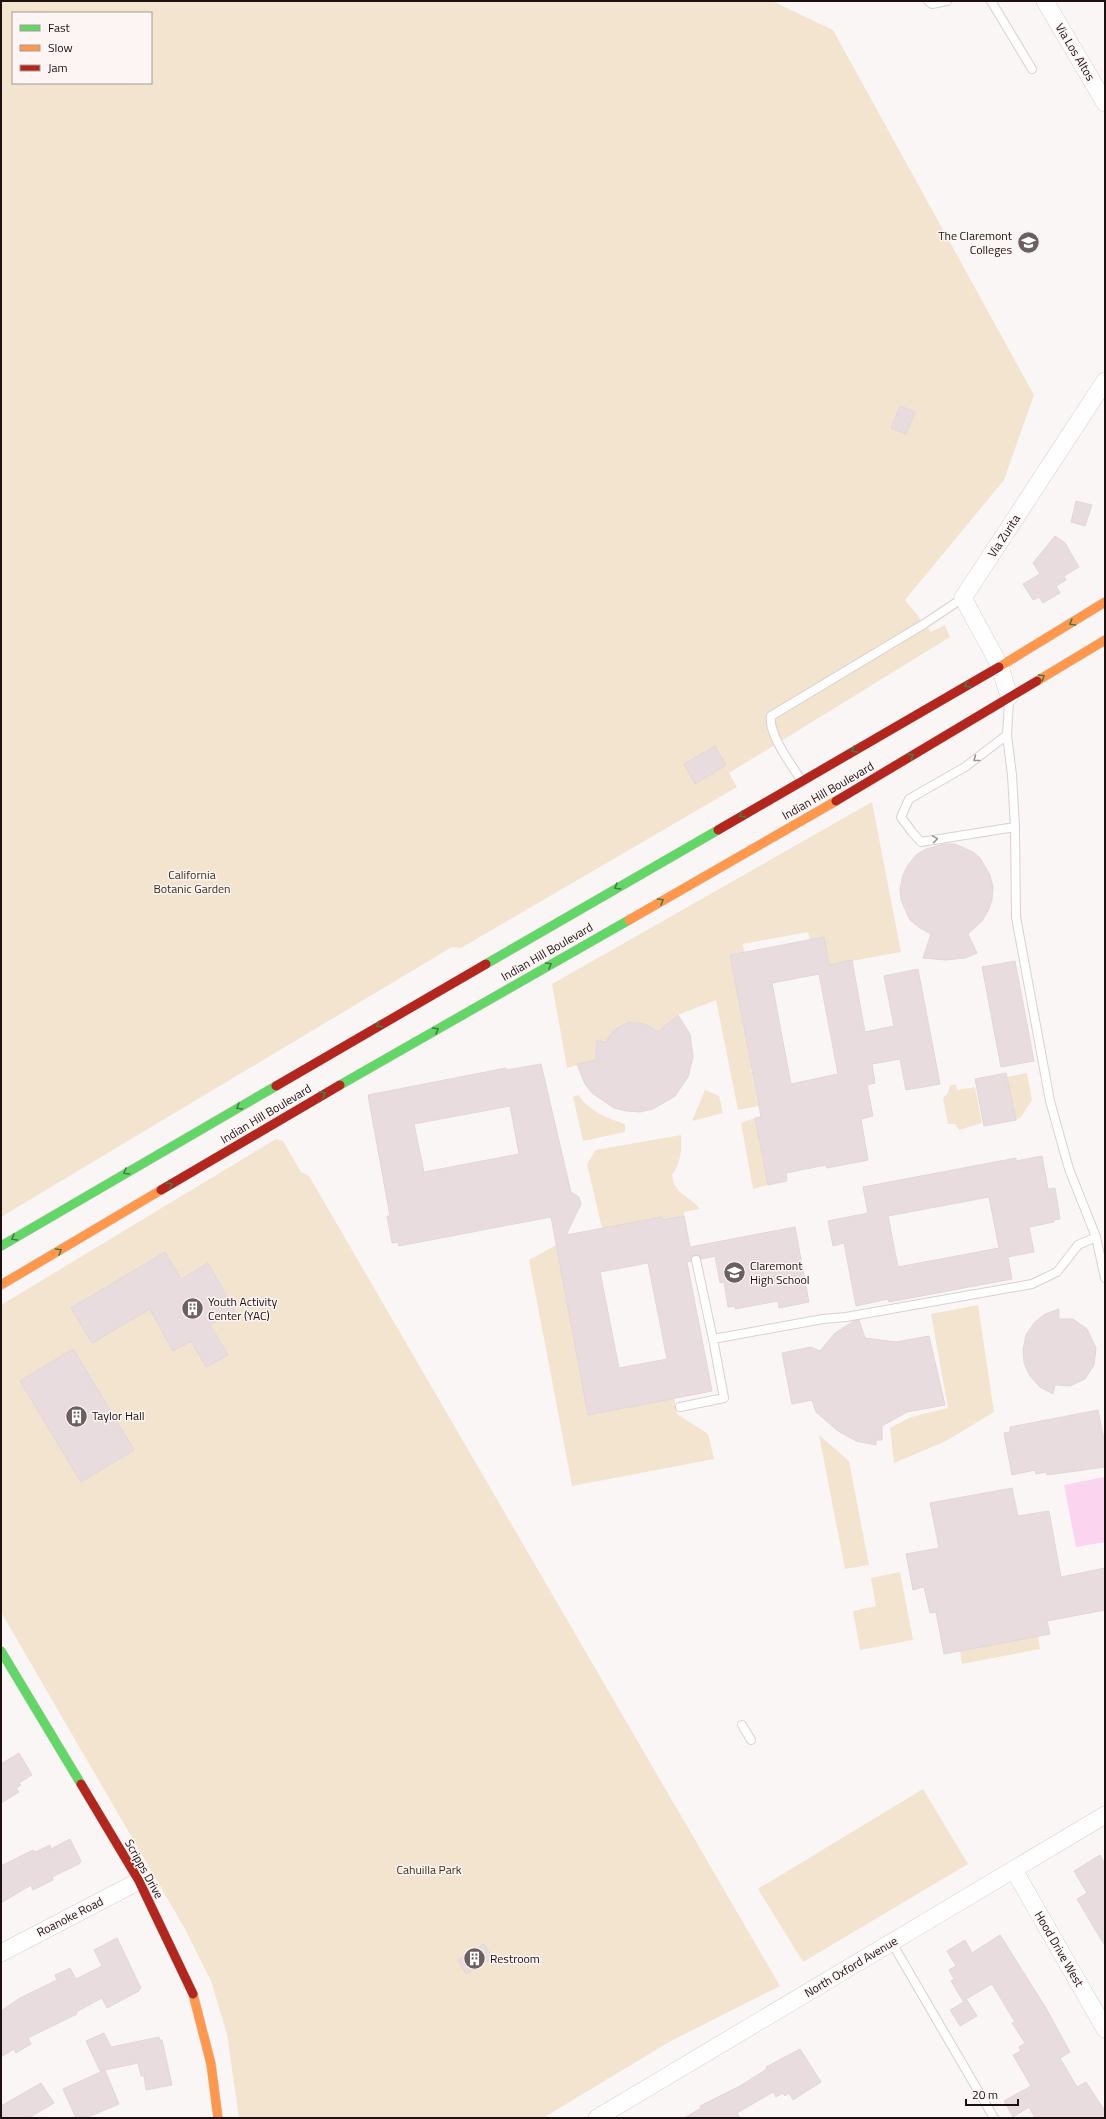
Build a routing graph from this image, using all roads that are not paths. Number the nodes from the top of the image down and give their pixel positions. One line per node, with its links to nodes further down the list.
1 (928, 1): 2 (lane)
2 (947, 1)
3 (991, 1): 5 (lane)
4 (1045, 1): 6 (street, Via Los Altos)
5 (1032, 70)
6 (1105, 102)
7 (1105, 381): 8 (street, Via Zurita)
8 (963, 598): 11 (street); 14 (lane)
9 (1105, 602): 11 (main road, Indian Hill Boulevard, one-way to 11)
10 (1105, 640): 12 (main road, Indian Hill Boulevard, one-way to 10)
11 (1000, 666): 12 (street); 14 (main road, Indian Hill Boulevard, one-way to 14)
12 (1009, 697): 13 (lane); 20 (main road, Indian Hill Boulevard, one-way to 12)
13 (1007, 735): 15 (lane); 15 (lane, one-way to 15)
14 (802, 780): 17 (main road, Indian Hill Boulevard, one-way to 17)
15 (1015, 827): 16 (lane)
16 (1096, 1237): 19 (lane); 21 (lane)
17 (1, 1246)
18 (696, 1260): 21 (lane)
19 (1105, 1278)
20 (1, 1285)
21 (713, 1339): 22 (lane)
22 (680, 1406)
23 (1, 1651): 28 (main road, Scripps Drive)
24 (742, 1725): 25 (lane)
25 (751, 1740)
26 (1105, 1815): 27 (street, North Oxford Avenue)
27 (1014, 1870): 29 (street, North Oxford Avenue); 31 (street, Hood Drive West)
28 (139, 1881): 30 (street, Roanoke Road); 32 (main road, Scripps Drive)
29 (892, 1943): 33 (street, North Oxford Avenue); 34 (lane)
30 (1, 1953)
31 (1105, 2029)
32 (218, 2118)
33 (597, 2118)
34 (994, 2118)

